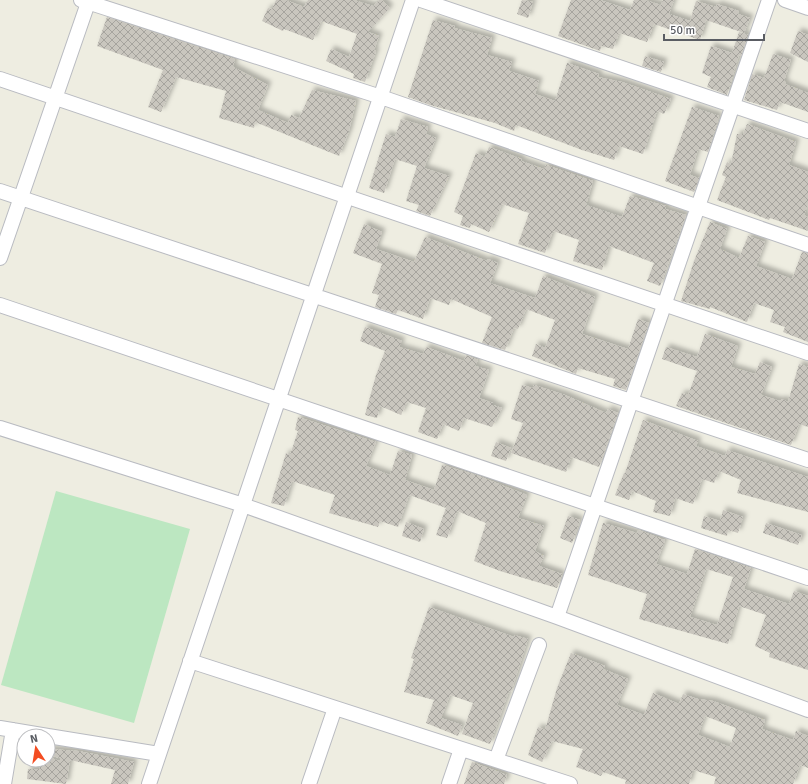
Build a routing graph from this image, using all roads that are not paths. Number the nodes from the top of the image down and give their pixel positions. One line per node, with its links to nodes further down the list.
1 (413, 0): 8 (street)
2 (421, 0): 10 (street)
3 (770, 0): 10 (street)
4 (786, 0): 6 (street)
5 (86, 1): 8 (street); 9 (street)
6 (808, 8)
7 (0, 79): 9 (street)
8 (382, 97): 13 (street); 15 (street)
9 (55, 98): 13 (street); 14 (street)
10 (733, 106): 11 (street); 15 (street)
11 (808, 131)
12 (0, 191): 14 (street)
13 (347, 197): 18 (street); 19 (street)
14 (21, 198): 17 (street); 18 (street)
15 (698, 206): 16 (street); 19 (street)
16 (808, 245)
17 (0, 258)
18 (314, 295): 22 (street); 23 (street)
19 (664, 304): 21 (street); 23 (street)
20 (0, 305): 22 (street)
21 (808, 353)
22 (279, 399): 26 (street); 27 (street)
23 (631, 401): 25 (street); 27 (street)
24 (0, 428): 26 (street)
25 (808, 460)
26 (243, 505): 29 (street); 31 (street)
27 (595, 506): 28 (street); 29 (street)
28 (808, 578)
29 (557, 617): 33 (street)
30 (539, 645): 39 (street)
31 (190, 661): 32 (street); 38 (street)
32 (335, 708): 37 (street); 42 (street)
33 (808, 710)
34 (6, 729): 35 (street); 40 (street)
35 (16, 731)
36 (56, 737): 38 (street)
37 (460, 749): 39 (street); 43 (street)
38 (159, 754): 41 (street)
39 (496, 760): 44 (street)
40 (4, 784)
41 (149, 784)
42 (309, 784)
43 (449, 784)
44 (570, 784)

